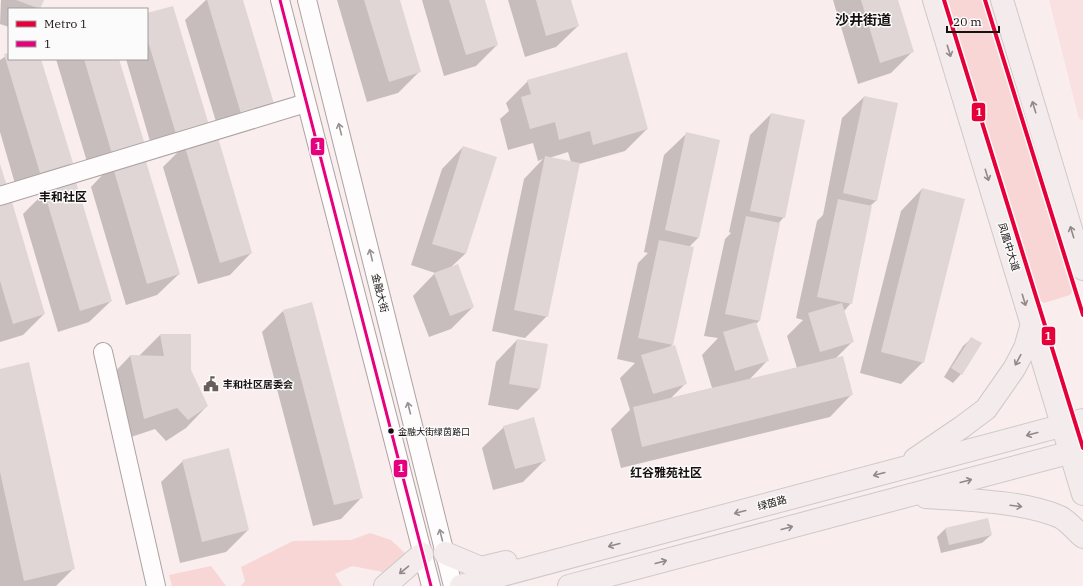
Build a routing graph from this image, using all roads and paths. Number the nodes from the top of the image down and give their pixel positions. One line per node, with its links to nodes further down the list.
1 (280, 0): 5 (street)
2 (307, 0): 17 (street, 金融大街, one-way to 2)
3 (934, 0): 8 (main road, 凤凰中大道, one-way to 8)
4 (1002, 0): 7 (main road, one-way to 4)
5 (306, 103): 6 (street); 19 (street)
6 (0, 196)
7 (1083, 269)
8 (1032, 324): 11 (main road, 凤凰中大道); 13 (main road, one-way to 13)
9 (103, 352): 20 (street)
10 (1083, 420): 11 (main road, 绿茵路)
11 (1062, 426): 12 (main road, 凤凰中大道); 13 (main road, 绿茵路, one-way to 13)
12 (1077, 451): 14 (main road, 凤凰中大道); 15 (main road, one-way to 12)
13 (900, 469): 18 (main road, 绿茵路, one-way to 18)
14 (1083, 494)
15 (907, 496): 16 (main road, one-way to 16); 25 (main road, one-way to 15)
16 (1083, 537)
17 (445, 553): 18 (main road); 23 (street, 金融大街)
18 (583, 553): 24 (main road, 绿茵路)
19 (422, 554): 21 (main road, one-way to 21); 22 (street)
20 (156, 586)
21 (385, 586)
22 (431, 586)
23 (453, 586)
24 (461, 586)
25 (569, 586)

